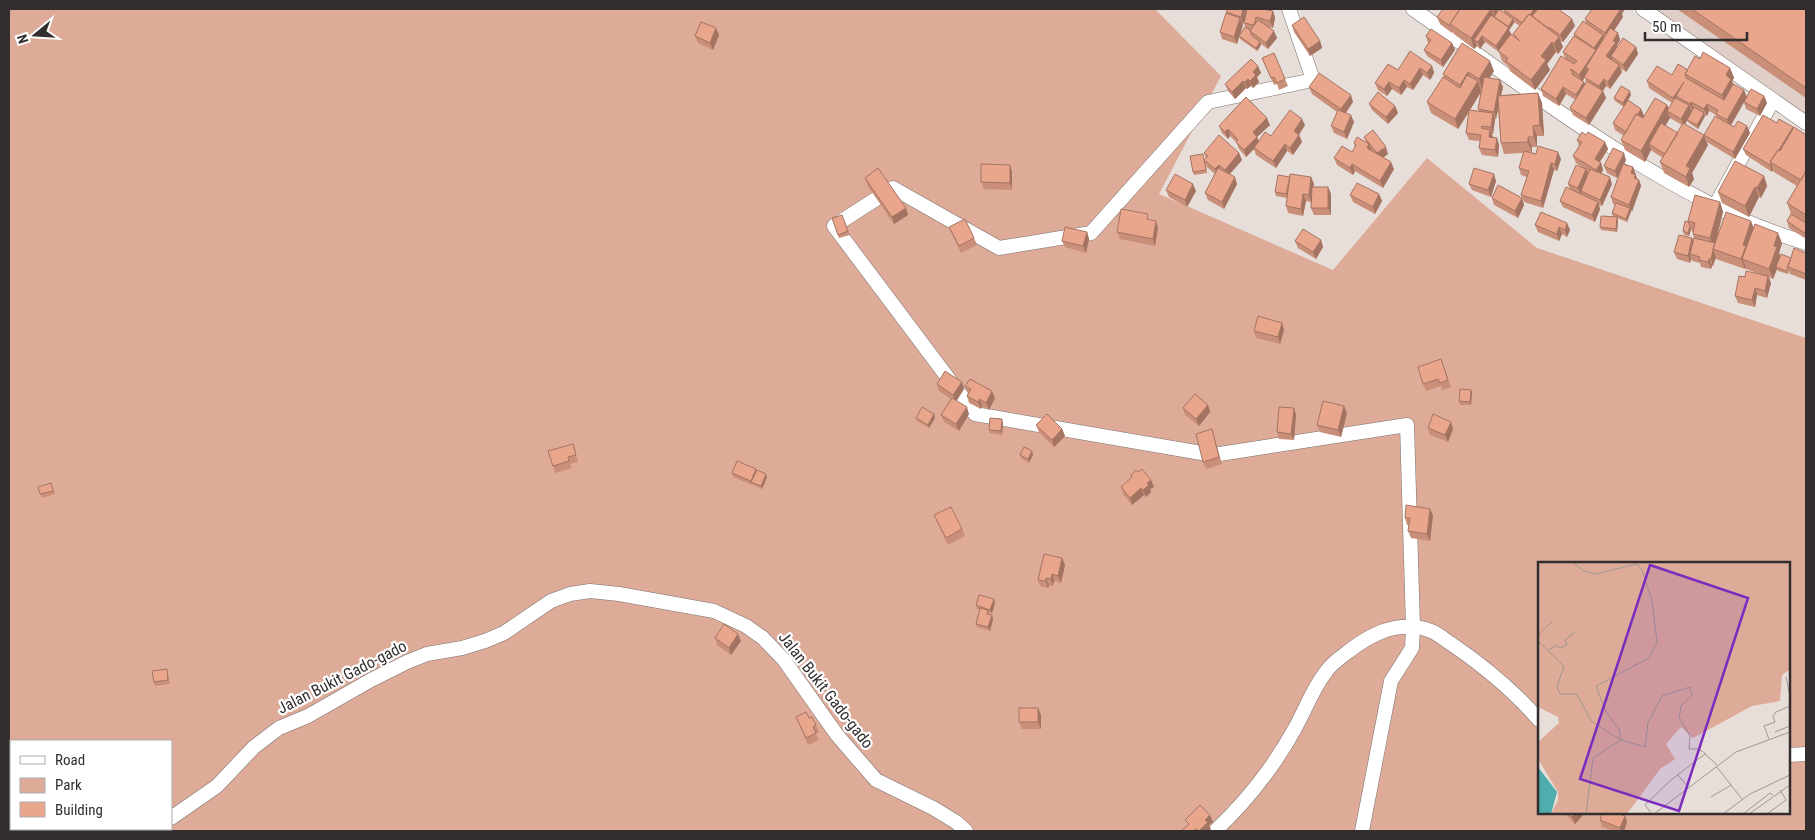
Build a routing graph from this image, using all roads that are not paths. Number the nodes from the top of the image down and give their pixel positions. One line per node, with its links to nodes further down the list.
1 (1289, 9): 8 (street)
2 (1413, 9): 6 (street)
3 (1643, 9): 4 (street)
4 (1773, 100): 5 (street); 6 (street)
5 (1806, 123)
6 (1716, 206): 7 (street)
7 (1806, 243)
8 (1413, 627): 9 (street); 14 (street); 15 (street)
9 (1538, 719)
10 (1806, 754): 11 (street)
11 (1790, 755)
12 (172, 817): 13 (street, Jalan Bukit Gado-gado)
13 (966, 831)
14 (1215, 831)
15 (1362, 831)

